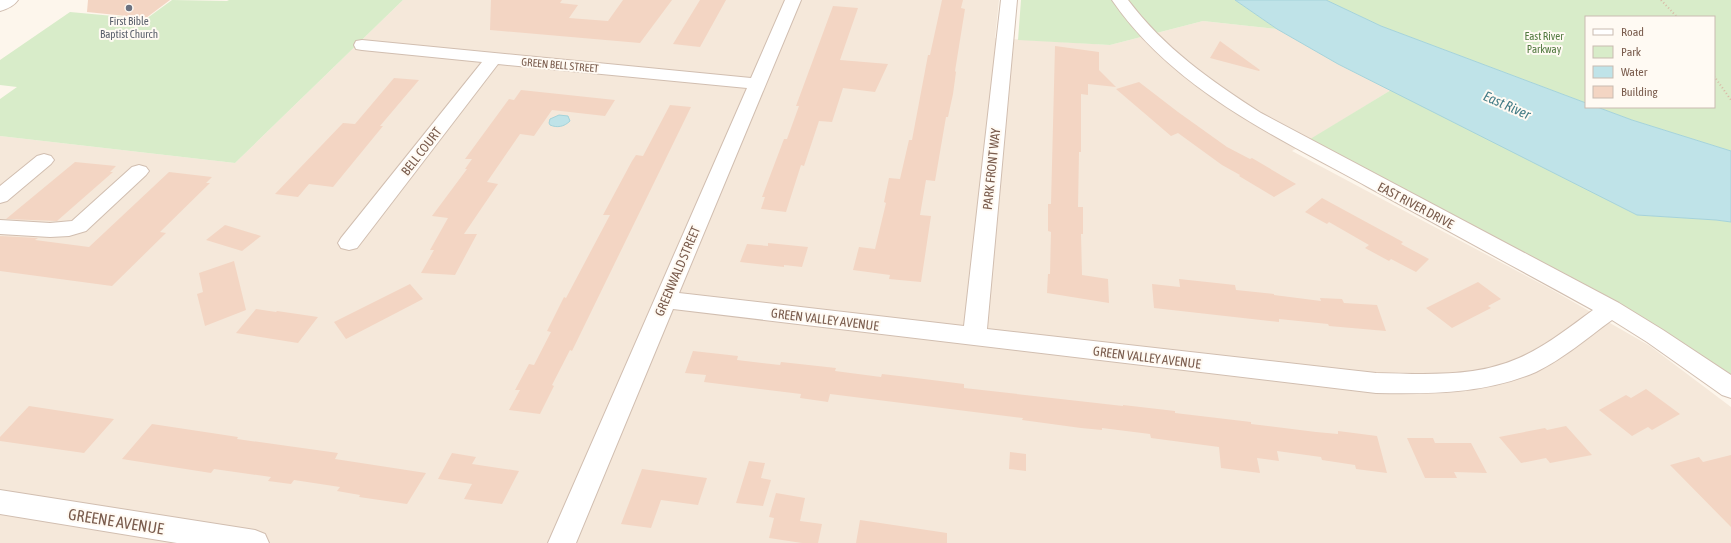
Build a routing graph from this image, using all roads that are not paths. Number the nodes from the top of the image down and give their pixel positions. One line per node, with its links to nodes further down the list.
1 (10, 0): 5 (street)
2 (793, 0): 8 (street, GREENWALD STREET)
3 (1009, 0): 16 (street, PARK FRONT WAY)
4 (1120, 0): 15 (street, EAST RIVER DRIVE)
5 (0, 6)
6 (362, 45): 7 (street, GREEN BELL STREET)
7 (493, 59): 8 (street, GREEN BELL STREET); 13 (street, BELL COURT)
8 (758, 84): 14 (street, GREENWALD STREET)
9 (44, 160): 11 (street)
10 (139, 171): 12 (street)
11 (0, 196)
12 (0, 227)
13 (349, 244)
14 (665, 300): 16 (street, GREEN VALLEY AVENUE); 20 (street, GREENWALD STREET)
15 (1611, 309): 16 (street, GREEN VALLEY AVENUE); 17 (street, EAST RIVER DRIVE)
16 (974, 337)
17 (1731, 388)
18 (0, 502): 19 (street, GREENE AVENUE)
19 (255, 543)
20 (562, 543)

